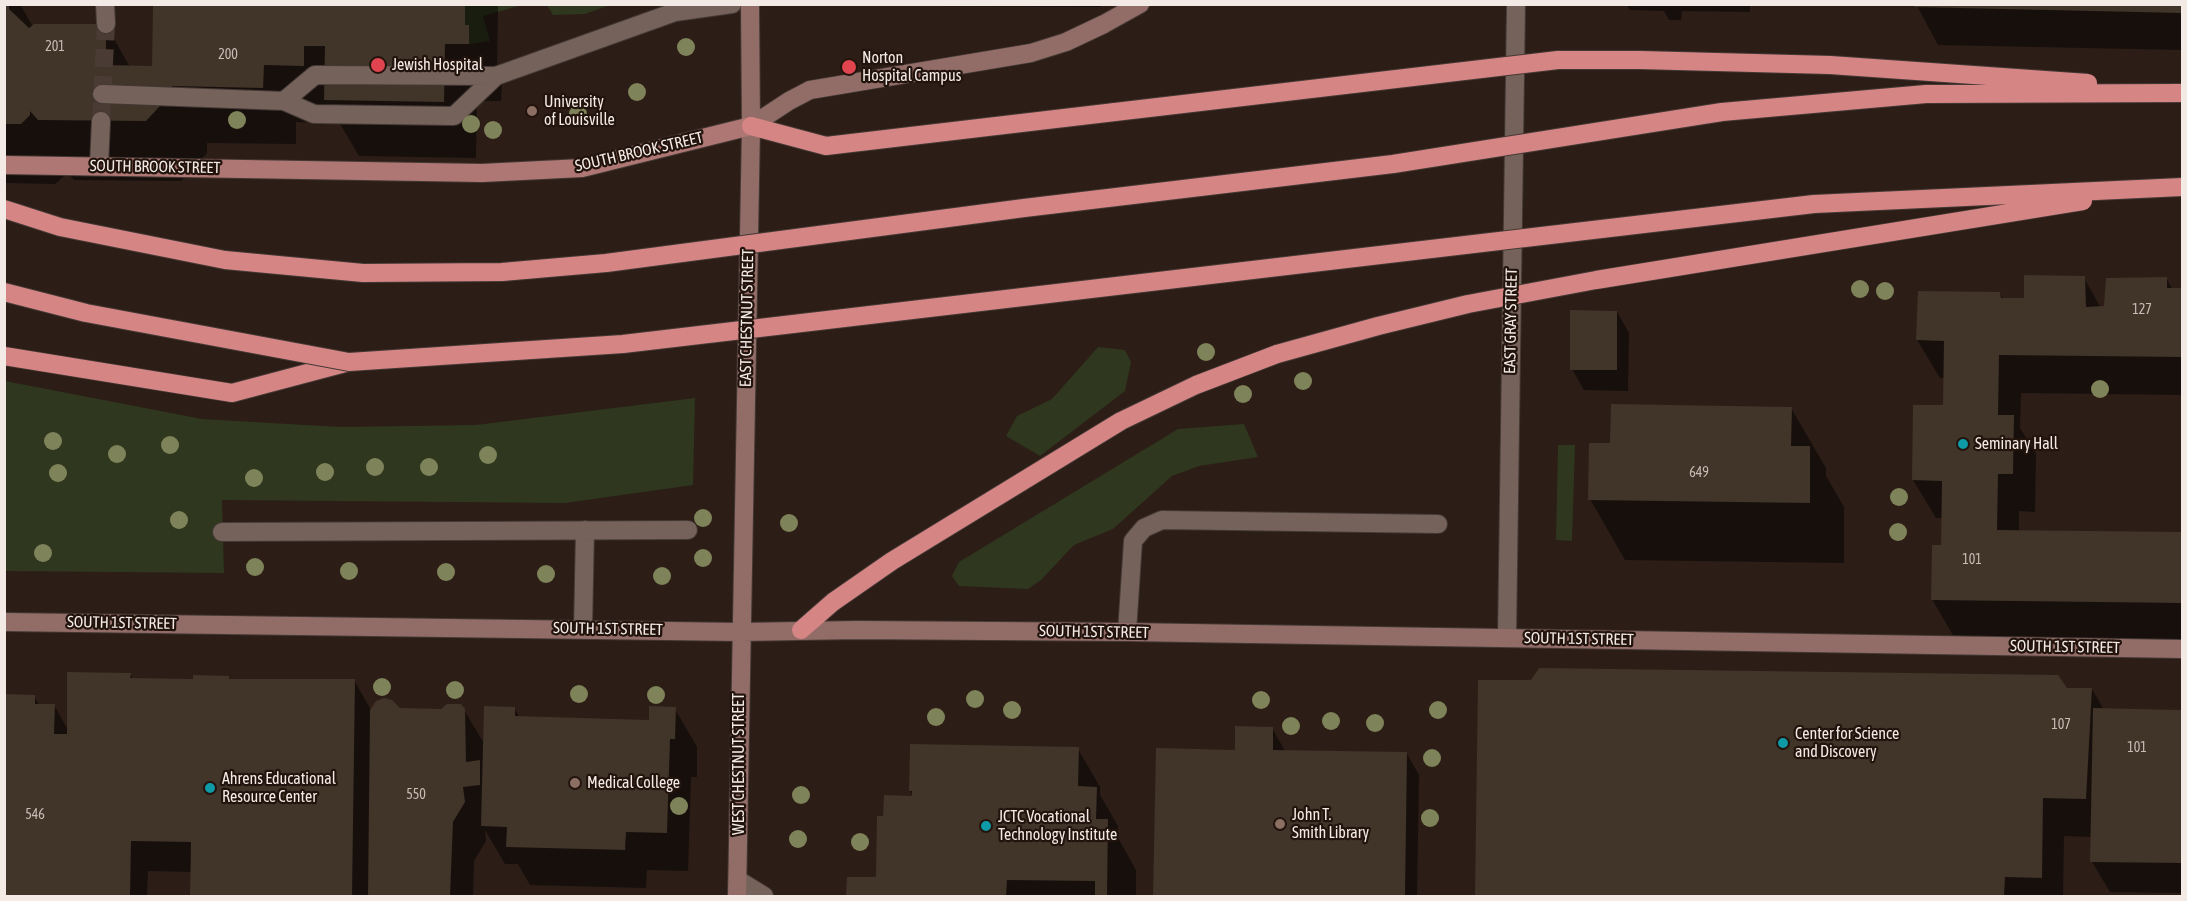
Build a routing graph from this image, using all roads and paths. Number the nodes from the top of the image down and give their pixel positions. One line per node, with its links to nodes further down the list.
1 (105, 4): 7 (street)
2 (732, 4): 6 (street)
3 (750, 4): 13 (street, EAST CHESTNUT STREET)
4 (1140, 4): 13 (street, SOUTH BROOK STREET)
5 (1516, 4): 30 (street, EAST GRAY STREET)
6 (677, 8): 8 (street)
7 (106, 24)
8 (496, 76): 11 (street); 11 (street)
9 (2182, 91): 13 (highway, bridge); 17 (highway, bridge)
10 (102, 94): 11 (street)
11 (285, 101)
12 (101, 121): 15 (street)
13 (752, 126): 15 (main road, SOUTH BROOK STREET); 28 (street, EAST CHESTNUT STREET)
14 (4, 165): 15 (main road, SOUTH BROOK STREET)
15 (99, 166)
16 (2175, 187): 20 (highway, bridge); 27 (highway, bridge)
17 (4, 209)
18 (4, 292): 20 (highway, bridge)
19 (4, 356): 20 (highway)
20 (349, 362)
21 (1438, 524): 29 (street)
22 (585, 530): 23 (street); 24 (street); 26 (street)
23 (688, 530)
24 (222, 532)
25 (4, 622): 26 (street, SOUTH 1ST STREET)
26 (583, 629): 28 (street, SOUTH 1ST STREET)
27 (801, 630): 28 (street, SOUTH 1ST STREET); 29 (street, SOUTH 1ST STREET)
28 (741, 632): 32 (street, WEST CHESTNUT STREET)
29 (1127, 632): 30 (street, SOUTH 1ST STREET)
30 (1507, 638): 31 (street, SOUTH 1ST STREET)
31 (2182, 649)
32 (737, 888): 33 (street)
33 (764, 897)

